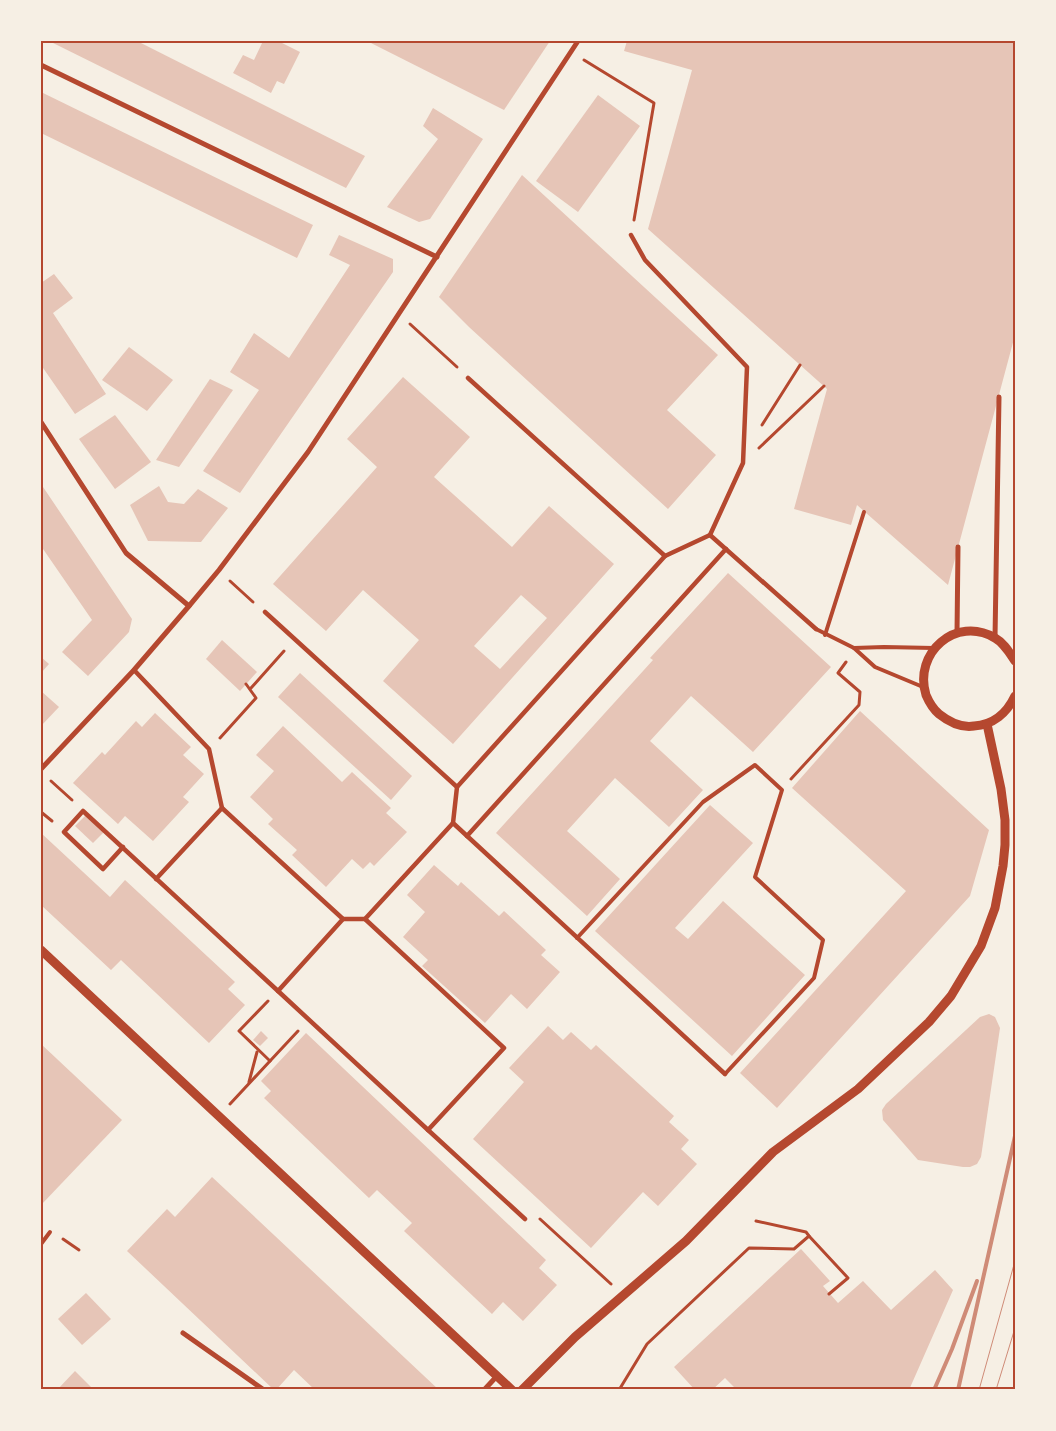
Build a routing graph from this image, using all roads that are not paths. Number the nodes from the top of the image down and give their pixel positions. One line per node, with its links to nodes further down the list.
1 (578, 41): 4 (street)
2 (41, 65): 4 (street)
3 (631, 235): 9 (street)
4 (436, 257): 13 (street)
5 (468, 378): 12 (street)
6 (999, 397): 18 (street)
7 (41, 422): 13 (street)
8 (864, 512): 17 (lane)
9 (710, 535): 11 (street); 12 (street)
10 (958, 547): 16 (street)
11 (726, 549): 15 (street); 30 (street)
12 (665, 556): 27 (street)
13 (190, 606): 22 (street)
14 (265, 612): 27 (street)
15 (816, 629): 17 (lane)
16 (957, 633): 18 (street); 20 (street)
17 (825, 635): 19 (lane)
18 (996, 638): 21 (street)
19 (854, 648): 20 (lane); 23 (lane)
20 (935, 648): 23 (street)
21 (1015, 661)
22 (134, 670): 26 (street); 28 (street)
23 (924, 687): 25 (street)
24 (1015, 696): 25 (street)
25 (987, 724): 48 (street)
26 (41, 769)
27 (457, 787): 29 (street)
28 (222, 808): 32 (street); 33 (street)
29 (453, 824): 30 (street); 34 (street)
30 (467, 836): 35 (street)
31 (123, 847): 31 (street); 32 (street)
32 (156, 879): 37 (street)
33 (343, 919): 34 (street); 37 (street)
34 (365, 919): 39 (street)
35 (577, 938): 38 (street); 38 (lane)
36 (41, 950): 44 (street)
37 (278, 991): 39 (street)
38 (725, 1074)
39 (428, 1130): 40 (street)
40 (525, 1219)
41 (50, 1232): 42 (lane)
42 (41, 1244)
43 (183, 1333): 45 (street)
44 (497, 1376): 46 (street); 47 (street)
45 (264, 1390)
46 (484, 1390)
47 (512, 1390)
48 (522, 1390)

